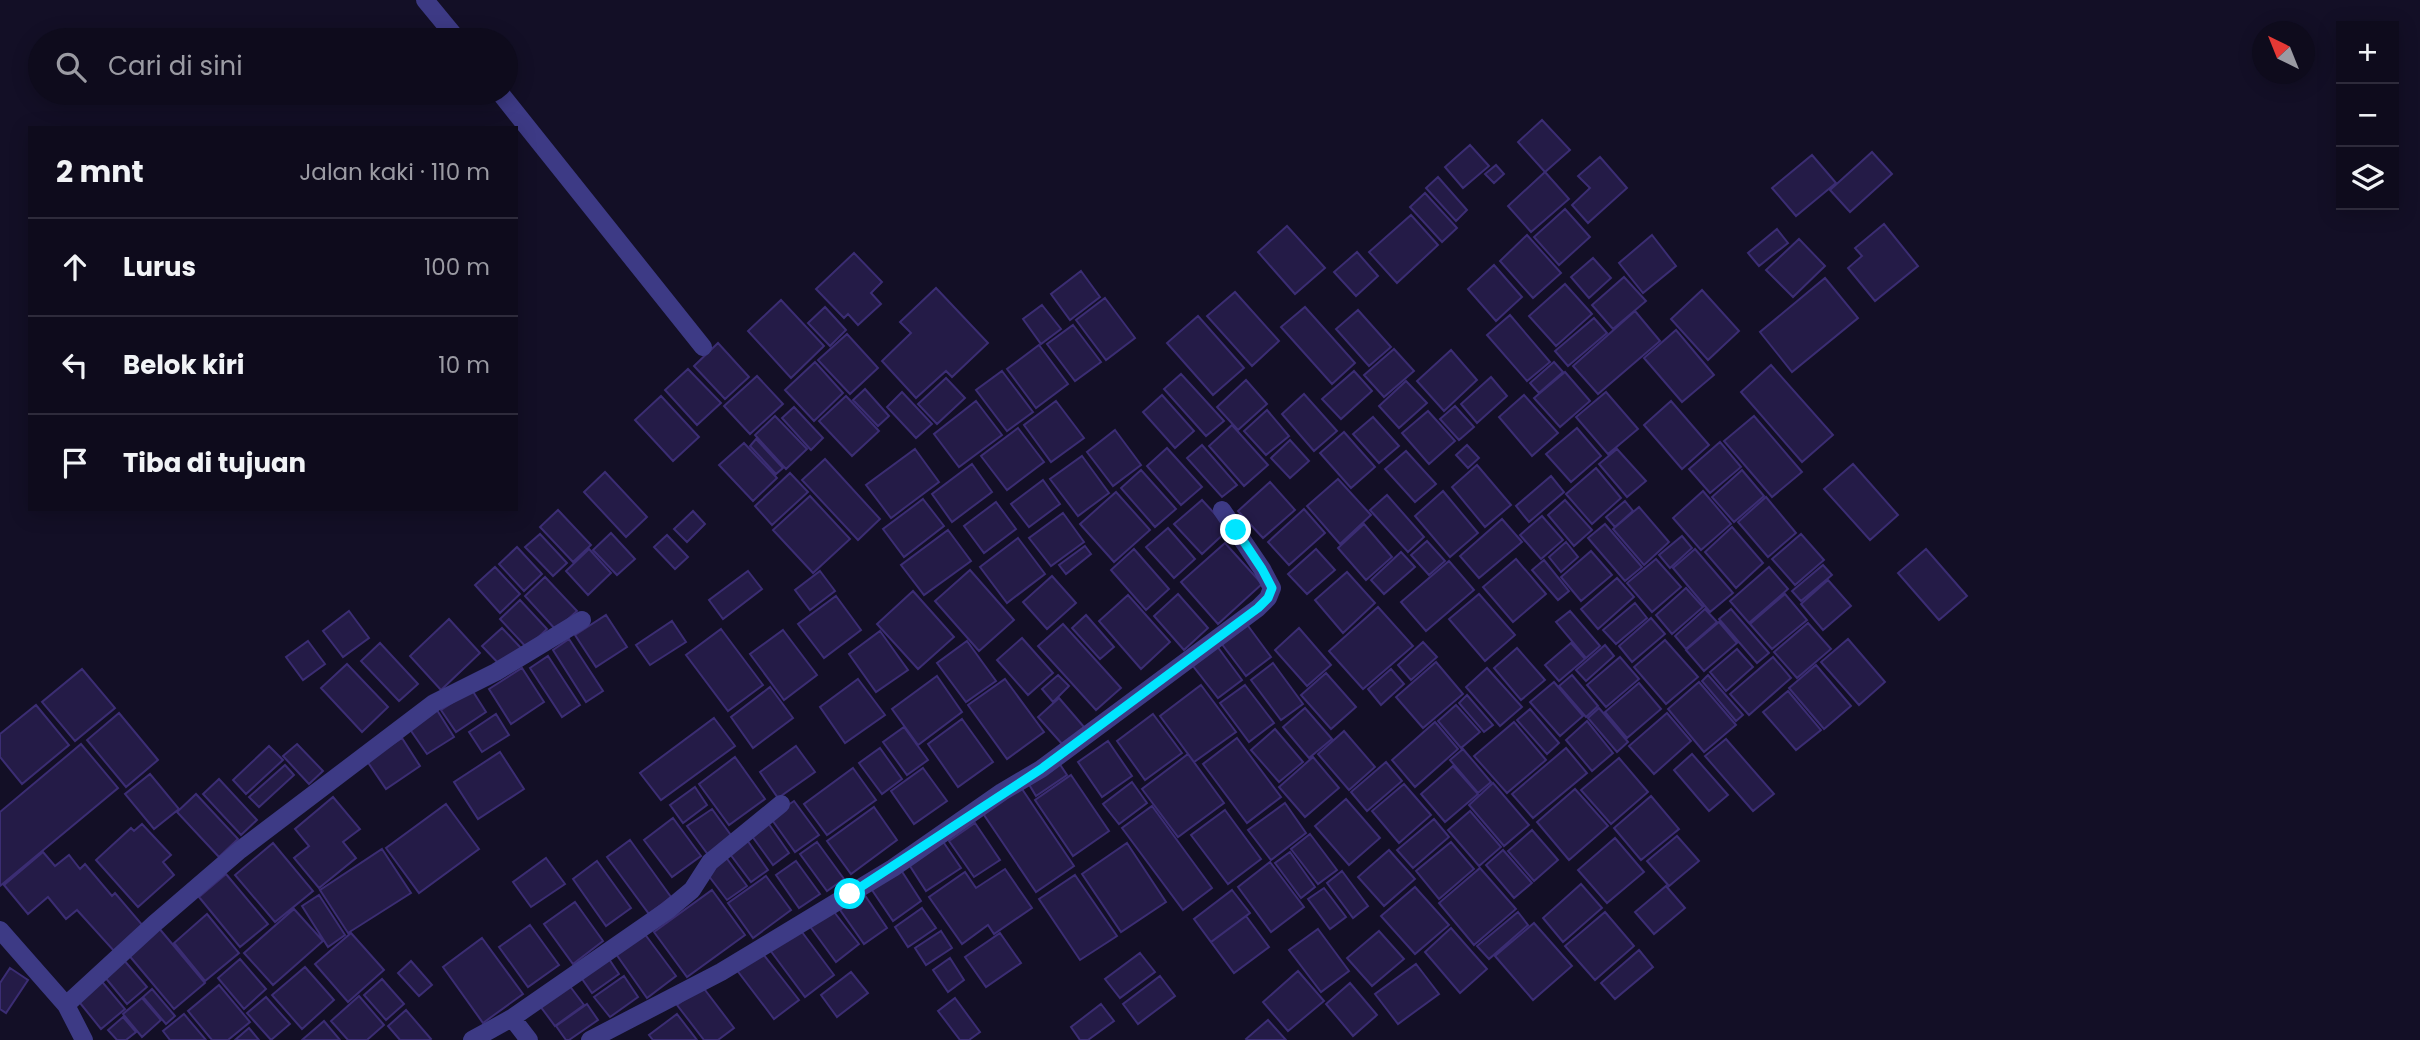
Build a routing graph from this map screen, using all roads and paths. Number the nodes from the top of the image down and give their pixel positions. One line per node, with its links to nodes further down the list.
1 (425, 0): 2 (street)
2 (448, 28)
3 (510, 105): 4 (street)
4 (703, 347)
5 (1222, 510): 14 (street)
6 (582, 620): 9 (street)
7 (781, 804): 10 (street)
8 (0, 930): 9 (street)
9 (66, 1004): 11 (street)
10 (512, 1018): 12 (street); 13 (street)
11 (84, 1040)
12 (472, 1040)
13 (529, 1040)
14 (590, 1040)

